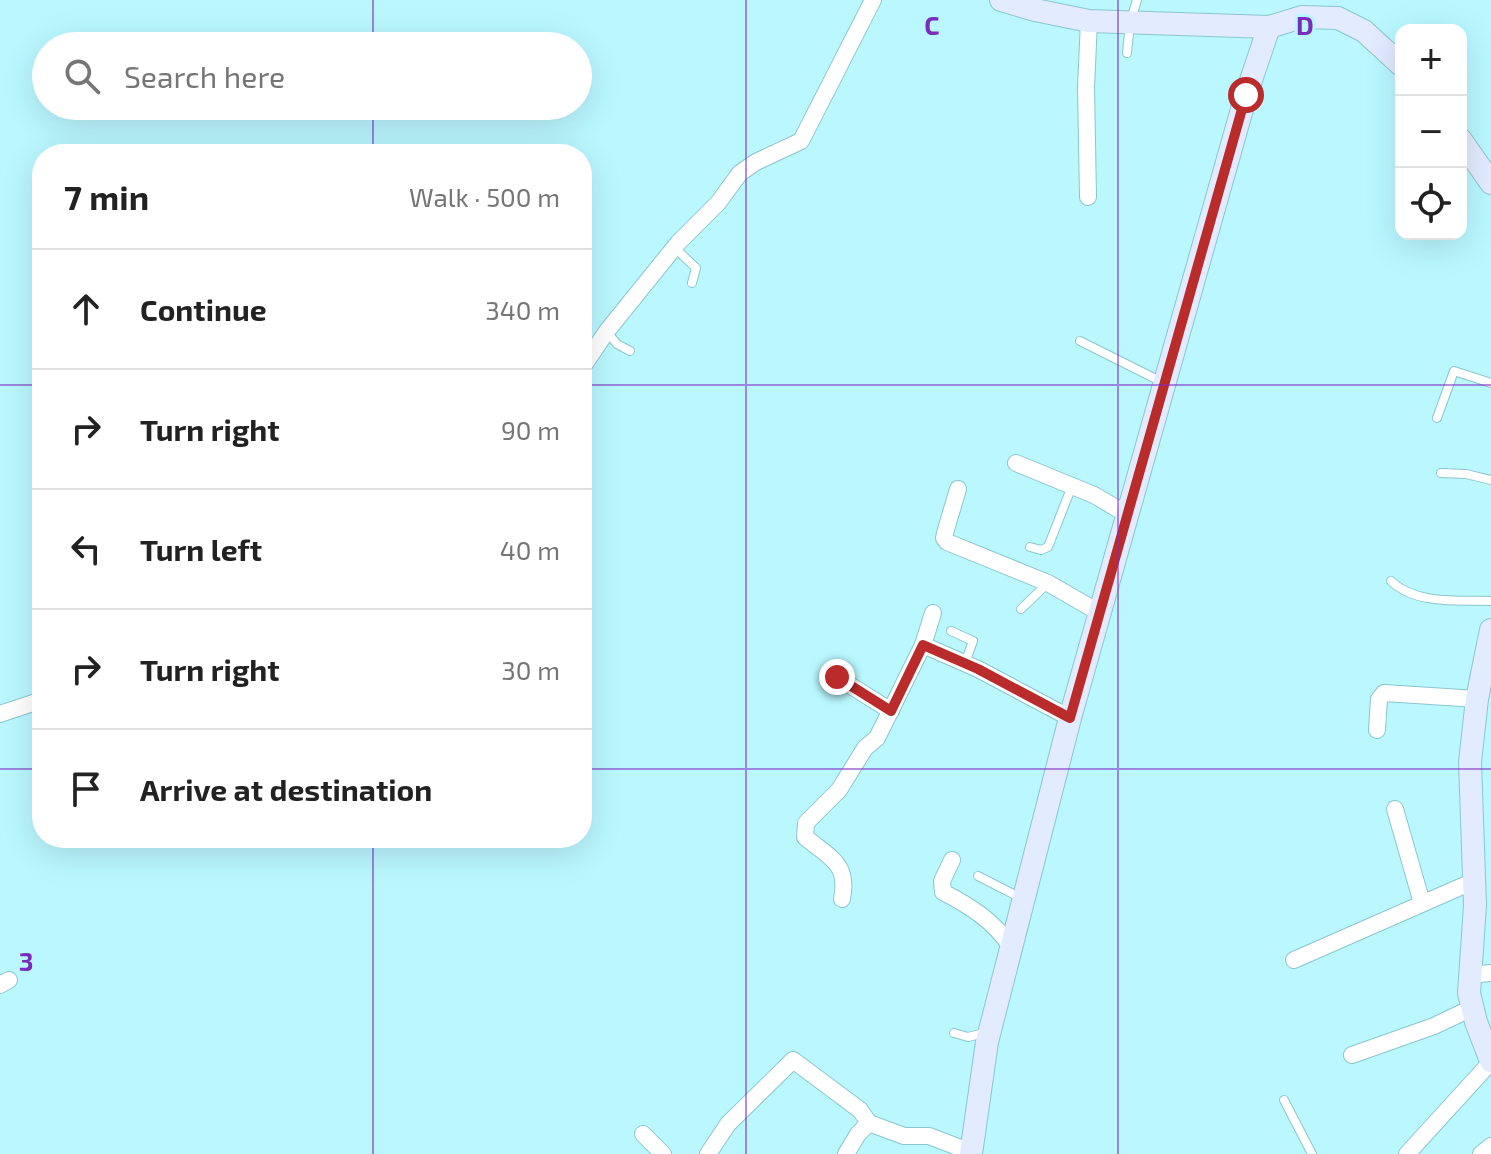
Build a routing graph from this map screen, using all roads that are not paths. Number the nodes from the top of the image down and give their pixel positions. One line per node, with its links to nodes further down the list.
1 (873, 0): 13 (street)
2 (1001, 0): 4 (street)
3 (1137, 0): 6 (lane)
4 (1038, 5): 5 (street)
5 (1089, 21): 6 (street); 12 (street)
6 (1130, 23): 7 (street); 8 (lane)
7 (1269, 27): 9 (street); 20 (street)
8 (1127, 53)
9 (1395, 59)
10 (1467, 149): 11 (street)
11 (1491, 183)
12 (1088, 197)
13 (675, 247): 14 (lane); 15 (street)
14 (692, 283)
15 (607, 331): 17 (lane); 18 (street)
16 (1080, 341): 20 (lane)
17 (630, 351)
18 (592, 353)
19 (1491, 383): 21 (lane)
20 (1164, 384): 27 (street)
21 (1437, 418)
22 (1016, 463): 25 (street)
23 (1441, 473): 24 (lane)
24 (1491, 480)
25 (1072, 486): 27 (street); 28 (lane)
26 (958, 489): 30 (street)
27 (1128, 515): 34 (street)
28 (1030, 547)
29 (1391, 581): 31 (lane)
30 (1048, 583): 32 (lane); 34 (street)
31 (1491, 601)
32 (1021, 609)
33 (933, 613): 37 (street)
34 (1100, 613): 44 (street)
35 (1491, 630): 40 (street)
36 (951, 631): 38 (lane)
37 (923, 645): 38 (street); 42 (street)
38 (965, 663): 44 (street)
39 (837, 677): 42 (street)
40 (1477, 699): 45 (street); 49 (street)
41 (32, 703): 43 (street)
42 (891, 711): 50 (street)
43 (0, 714)
44 (1070, 718): 51 (street)
45 (1377, 730)
46 (1395, 809): 52 (street)
47 (952, 860): 53 (street)
48 (978, 876): 51 (lane)
49 (1474, 881): 52 (street); 55 (street)
50 (842, 899)
51 (1024, 900): 53 (street)
52 (1422, 903): 54 (street)
53 (1011, 947): 57 (street)
54 (1294, 960)
55 (1480, 974): 56 (street)
56 (1472, 1008): 59 (street); 60 (street)
57 (989, 1032): 58 (lane); 65 (street)
58 (954, 1033)
59 (1352, 1055)
60 (1491, 1061): 70 (street)
61 (1284, 1100): 69 (lane)
62 (869, 1123): 65 (street); 67 (street); 68 (street)
63 (643, 1134): 66 (street)
64 (1491, 1146): 71 (street)
65 (971, 1153)
66 (663, 1154)
67 (708, 1154)
68 (846, 1154)
69 (1312, 1154)
70 (1407, 1154)
71 (1481, 1154)

